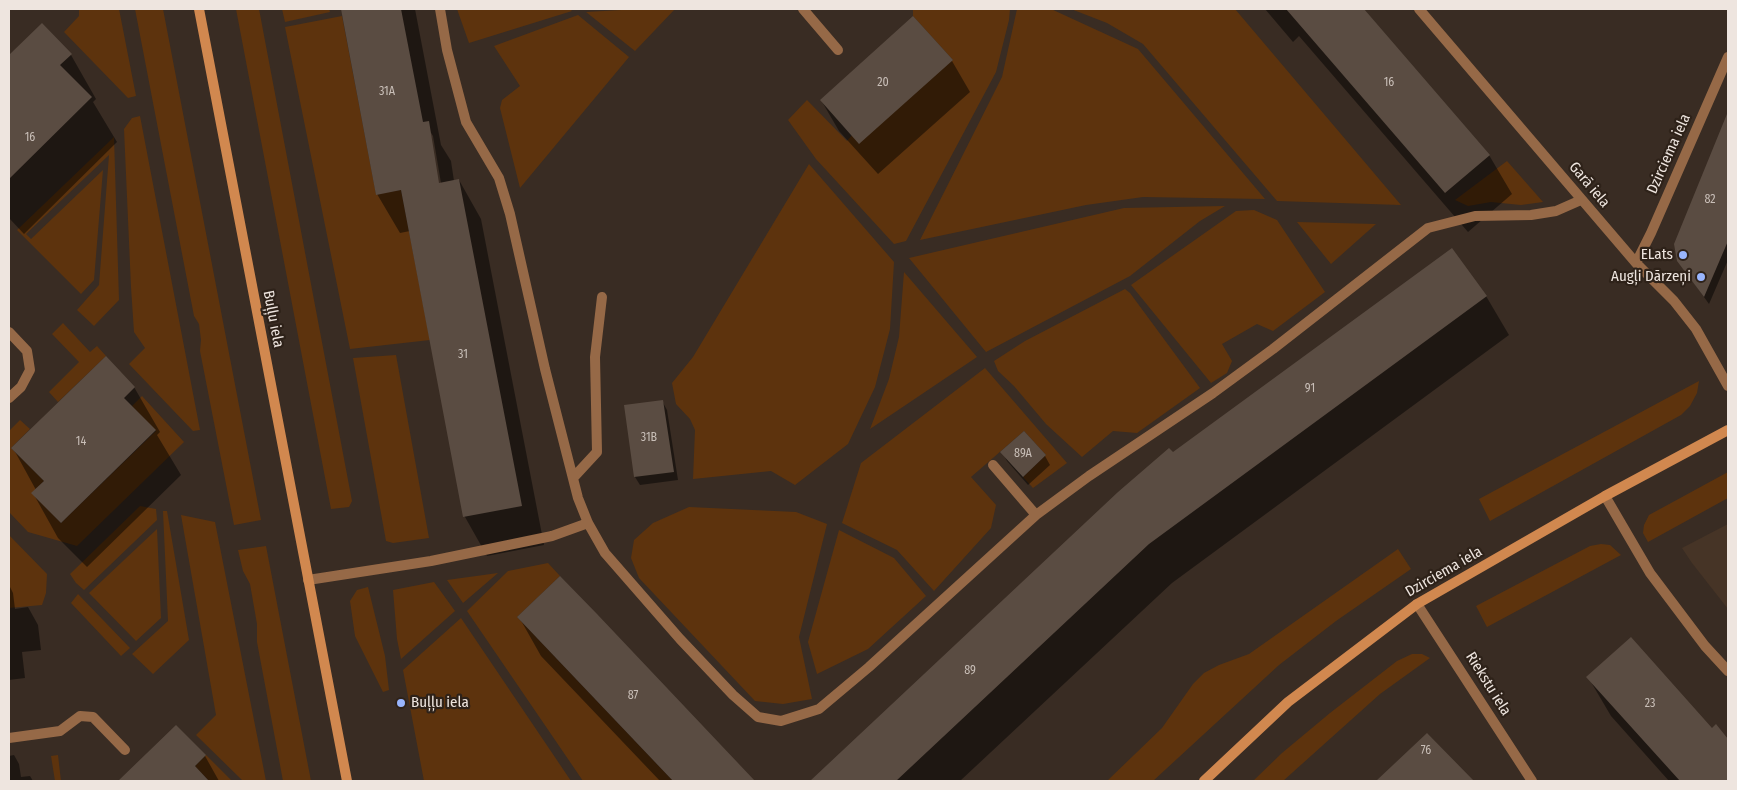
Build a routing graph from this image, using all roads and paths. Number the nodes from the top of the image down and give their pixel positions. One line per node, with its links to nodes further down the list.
1 (199, 9): 19 (street, Buļļu iela)
2 (440, 9): 15 (street)
3 (804, 9): 5 (street)
4 (1419, 9): 7 (street, Garā iela)
5 (838, 50)
6 (1728, 57): 8 (street, Dzirciema iela)
7 (1581, 200): 8 (street, Garā iela); 17 (street)
8 (1636, 263): 11 (street, Garā iela)
9 (602, 297): 15 (street)
10 (9, 332): 12 (street)
11 (1728, 386)
12 (9, 398)
13 (1728, 430): 16 (street, Dzirciema iela)
14 (993, 465): 17 (street)
15 (573, 478): 18 (street)
16 (1605, 496): 20 (street, Dzirciema iela); 21 (street)
17 (1036, 515): 18 (street)
18 (588, 523): 19 (street)
19 (308, 580): 24 (street, Buļļu iela)
20 (1417, 604): 25 (street, Dzirciema iela); 26 (street, Riekstu iela)
21 (1728, 671)
22 (9, 738): 23 (street)
23 (125, 750)
24 (347, 781)
25 (1204, 781)
26 (1532, 781)

